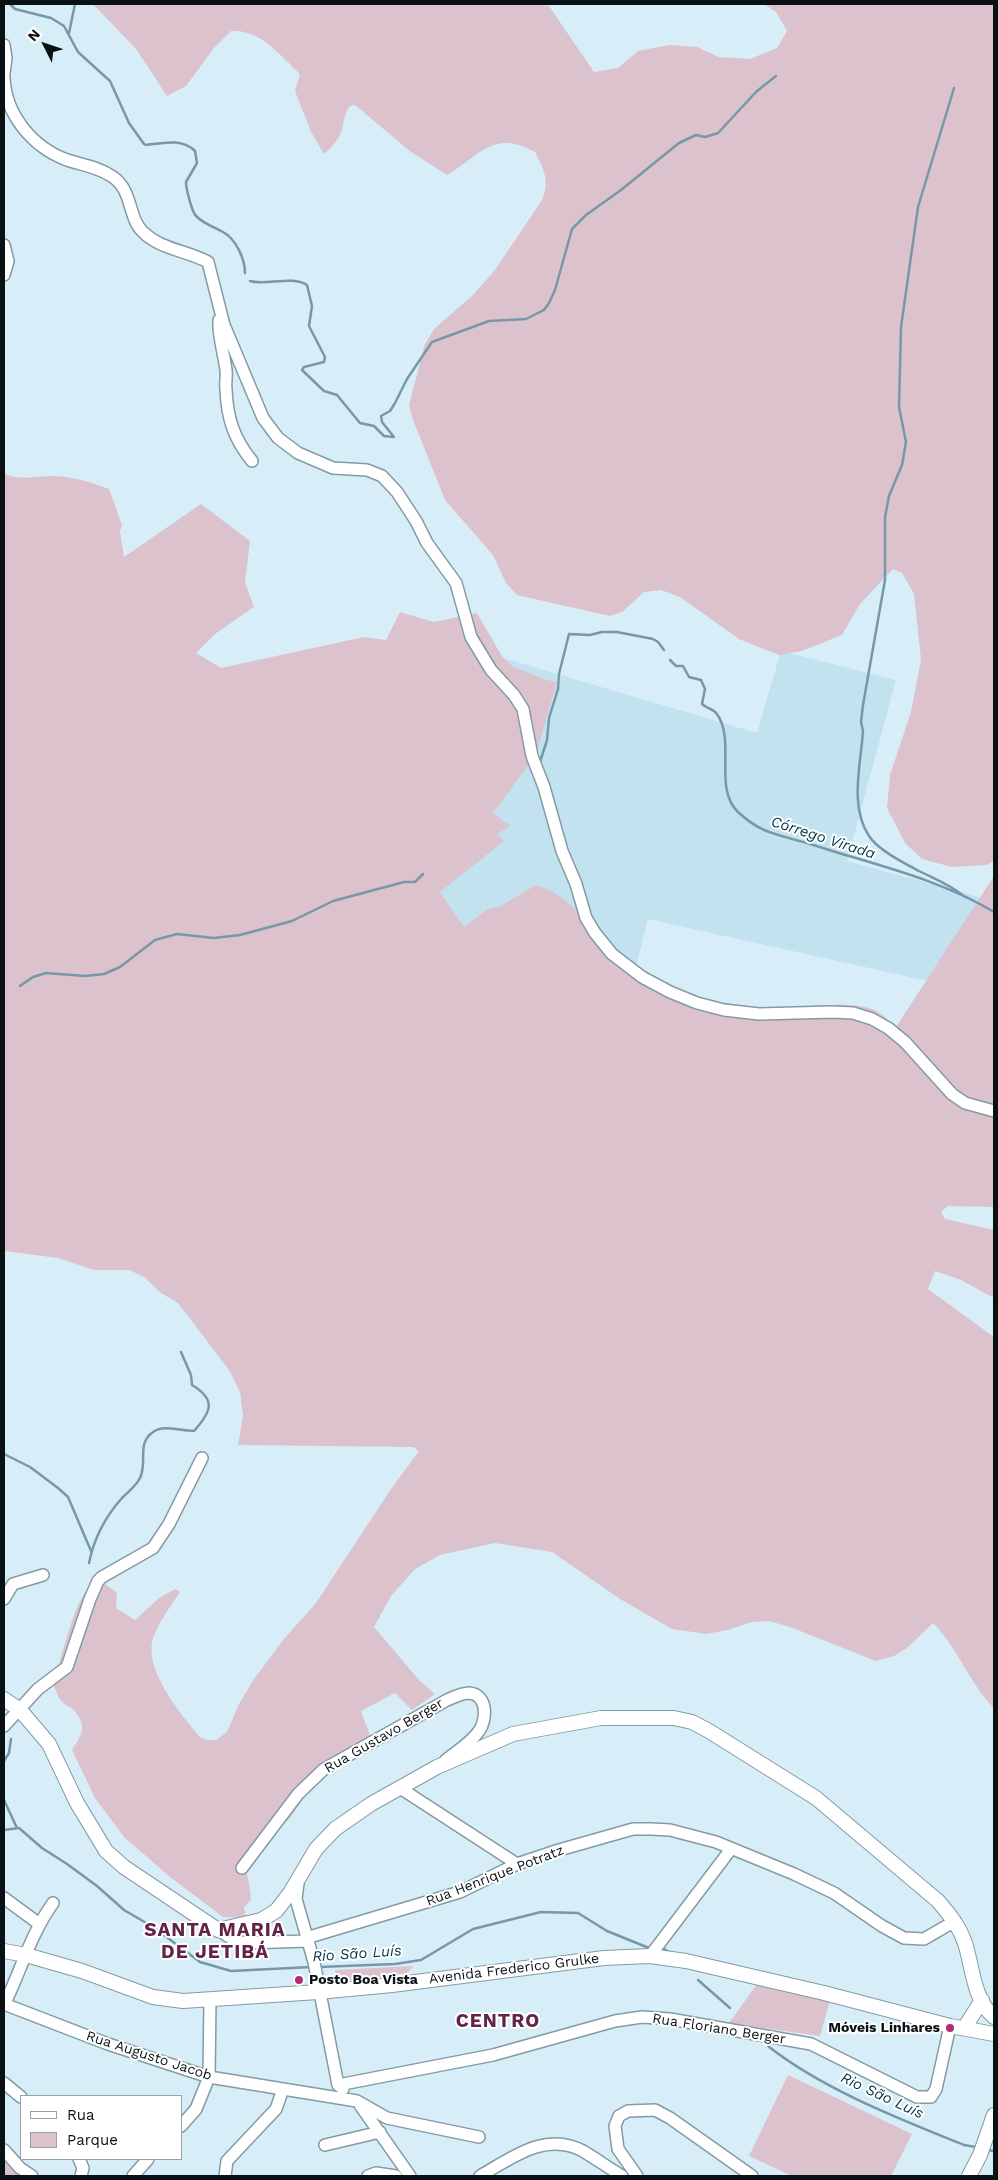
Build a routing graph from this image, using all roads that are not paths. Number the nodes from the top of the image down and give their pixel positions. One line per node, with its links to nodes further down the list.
1 (4, 44): 2 (street)
2 (4, 73)
3 (4, 77): 6 (street)
4 (4, 245): 5 (street)
5 (4, 275)
6 (220, 311): 7 (street); 8 (street)
7 (252, 461)
8 (994, 1111)
9 (202, 1458): 13 (street)
10 (43, 1575): 11 (street)
11 (4, 1599)
12 (4, 1698): 13 (main road)
13 (20, 1710): 14 (street); 25 (main road)
14 (4, 1726)
15 (437, 1767): 16 (main road); 19 (street, Rua Gustavo Berger); 23 (main road)
16 (400, 1788): 18 (street); 20 (main road)
17 (731, 1849): 18 (street, Rua Henrique Potratz); 23 (street, Rua Henrique Potratz); 29 (street)
18 (517, 1864): 26 (street, Rua Henrique Potratz)
19 (242, 1868)
20 (299, 1876): 25 (main road); 26 (street)
21 (4, 1898): 24 (street)
22 (53, 1903): 24 (street)
23 (955, 1921): 32 (main road)
24 (38, 1923): 28 (street)
25 (218, 1930): 26 (street, Rua Henrique Potratz)
26 (306, 1939): 30 (street)
27 (4, 1952): 28 (main road, Avenida Frederico Grulke)
28 (26, 1955): 31 (main road, Avenida Frederico Grulke); 33 (street)
29 (650, 1956): 30 (main road, Avenida Frederico Grulke); 35 (main road, Avenida Frederico Grulke)
30 (317, 1985): 31 (main road, Avenida Frederico Grulke); 40 (street)
31 (210, 1999): 38 (street)
32 (982, 2000): 34 (main road); 36 (main road)
33 (4, 2005): 38 (street, Rua Augusto Jacob)
34 (994, 2017)
35 (950, 2026): 36 (main road, Avenida Frederico Grulke); 40 (street, Rua Floriano Berger)
36 (965, 2027): 37 (main road, Avenida Frederico Grulke)
37 (994, 2034)
38 (209, 2078): 41 (street, Rua Augusto Jacob); 47 (street)
39 (4, 2083): 43 (street)
40 (338, 2085): 45 (street)
41 (283, 2089): 45 (street, Rua Augusto Jacob); 57 (street)
42 (4, 2095): 44 (street)
43 (20, 2096)
44 (20, 2101)
45 (357, 2101): 48 (street); 49 (street)
46 (994, 2115): 65 (main road)
47 (182, 2125)
48 (380, 2132): 50 (street); 60 (street)
49 (479, 2137)
50 (325, 2145)
51 (4, 2150): 54 (street)
52 (79, 2160): 55 (street)
53 (147, 2160): 56 (street)
54 (32, 2176)
55 (81, 2176)
56 (133, 2176)
57 (225, 2176)
58 (368, 2176): 59 (street)
59 (396, 2176)
60 (410, 2176)
61 (480, 2176): 62 (street)
62 (622, 2176)
63 (637, 2176): 64 (street)
64 (752, 2176)
65 (968, 2176)

